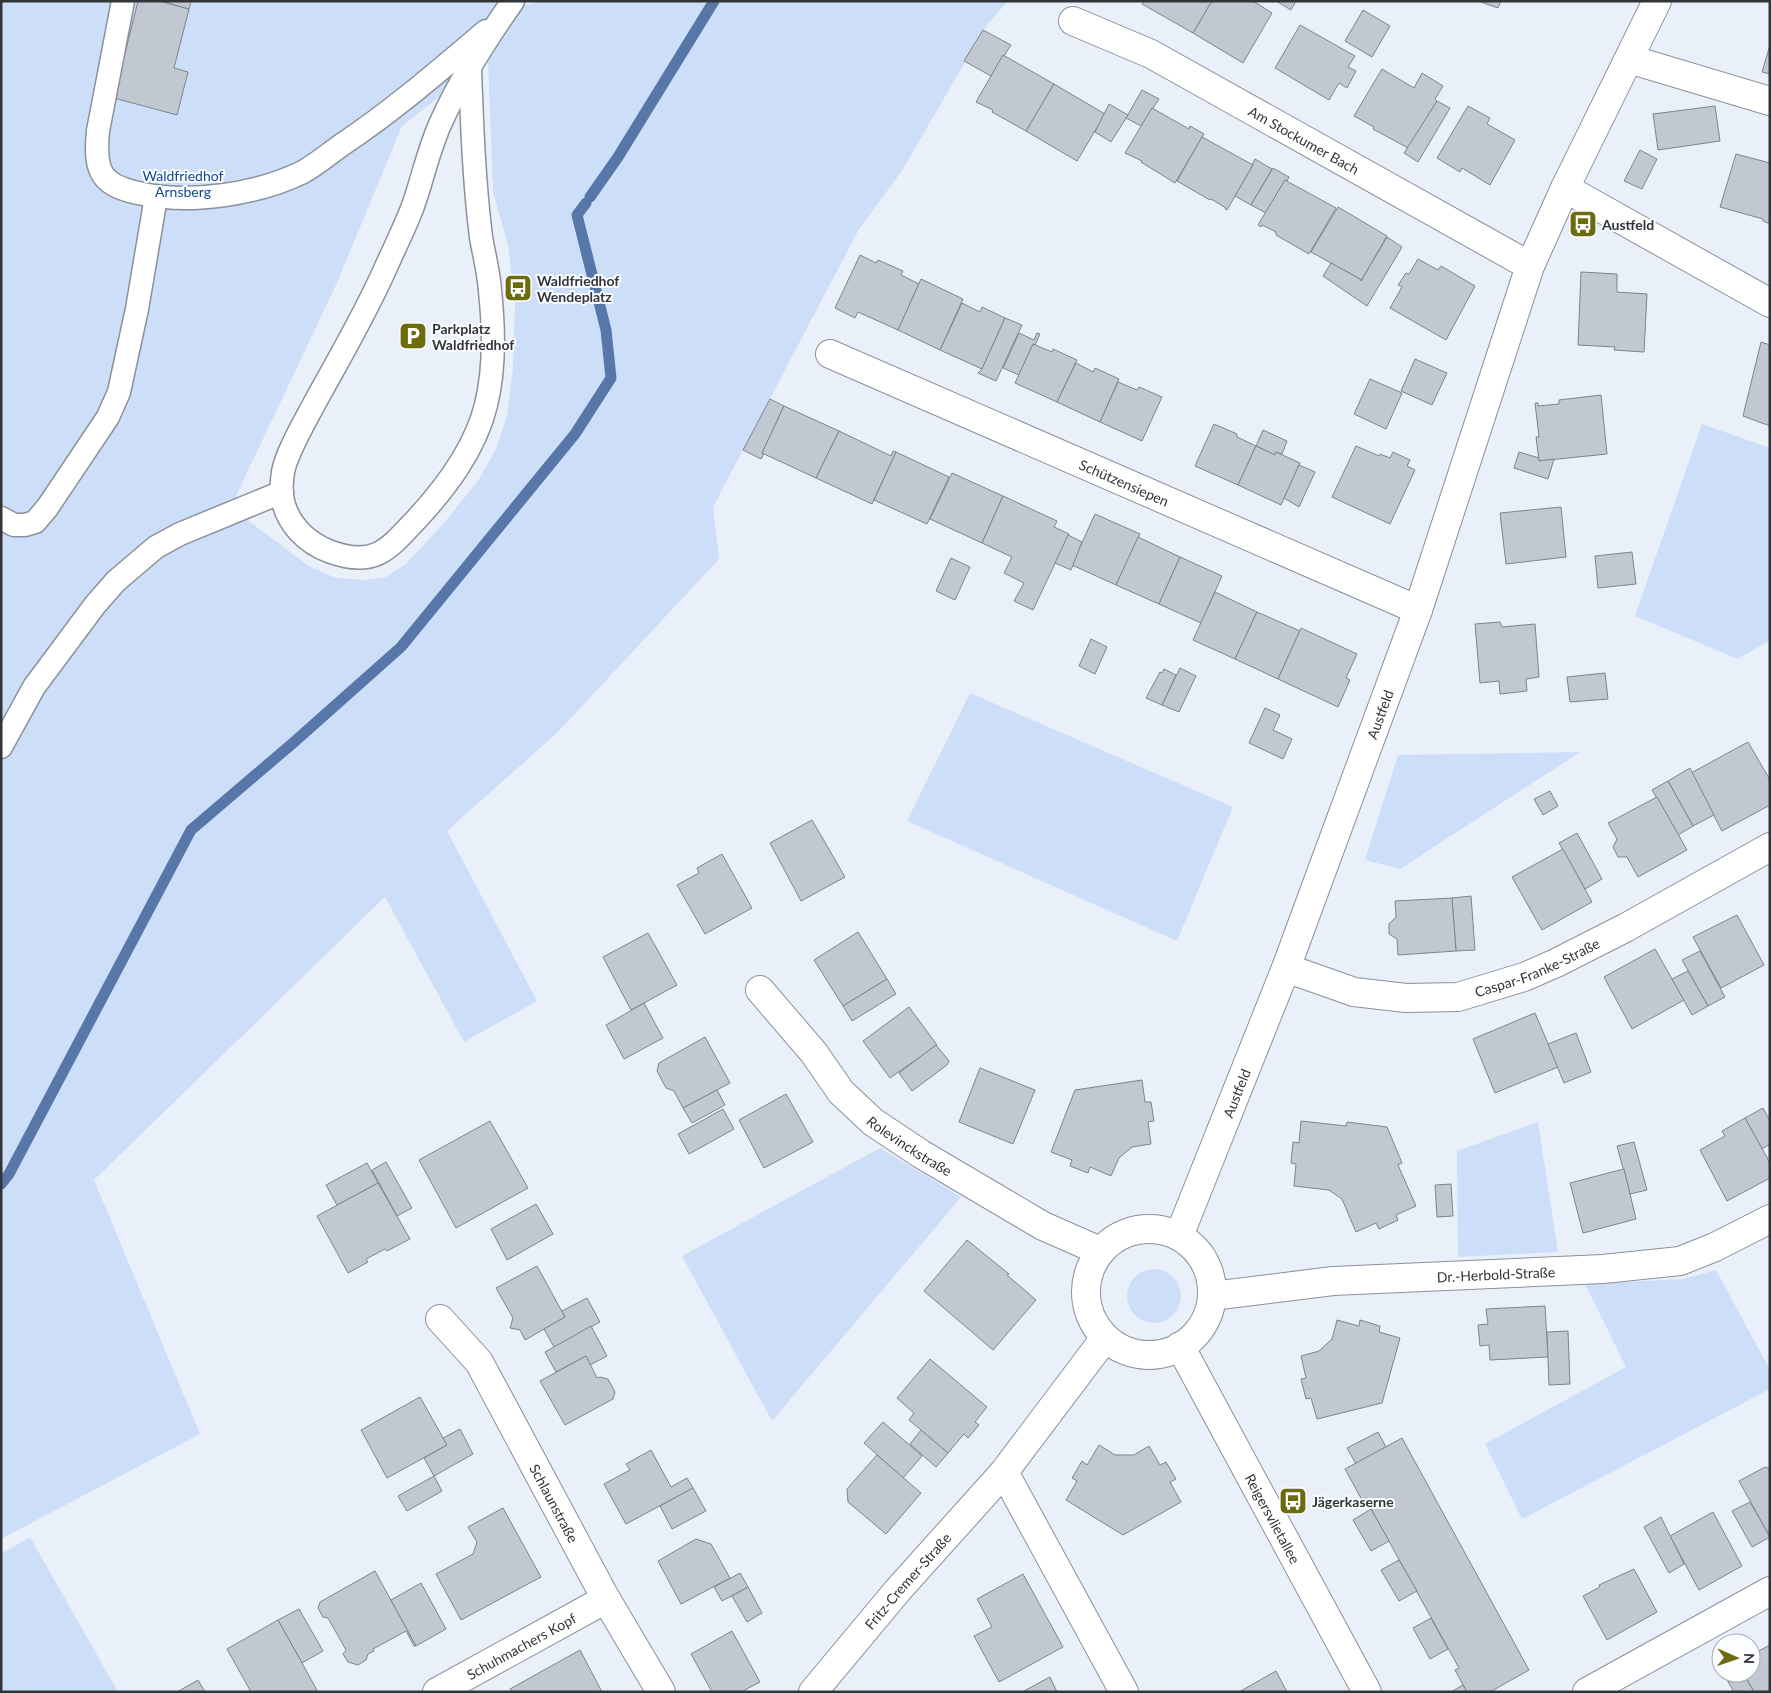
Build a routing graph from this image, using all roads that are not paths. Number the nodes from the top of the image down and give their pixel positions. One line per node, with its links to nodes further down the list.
1 (123, 1): 9 (lane)
2 (1657, 1): 5 (street, Austfeld)
3 (507, 10): 6 (lane); 9 (lane)
4 (1073, 21): 10 (street, Am Stockumer Bach)
5 (1628, 59): 7 (street); 8 (street, Austfeld)
6 (470, 68): 13 (lane); 13 (lane)
7 (1770, 101)
8 (1565, 188): 10 (street, Austfeld); 11 (street)
9 (156, 197): 14 (lane)
10 (1530, 266): 15 (street, Austfeld)
11 (1770, 303)
12 (830, 354): 15 (street, Schützensiepen)
13 (282, 492): 16 (lane)
14 (1, 518)
15 (1418, 610): 18 (street, Austfeld)
16 (1, 747)
17 (1770, 847): 18 (street, Caspar-Franke-Straße)
18 (1286, 968): 21 (street, Austfeld)
19 (760, 990): 22 (street, Rolevinckstraße)
20 (1770, 1218): 23 (street, Dr.-Herbold-Straße)
21 (1180, 1236): 22 (street); 23 (street)
22 (1100, 1251): 25 (street)
23 (1212, 1296): 26 (street)
24 (440, 1319): 29 (street, Schlaunstraße)
25 (1105, 1338): 26 (street); 27 (street, Fritz-Cremer-Straße)
26 (1180, 1346): 34 (street, Reigersvlietallee)
27 (1004, 1472): 32 (street, Fritz-Cremer-Straße); 33 (street)
28 (1770, 1591): 35 (street)
29 (606, 1599): 30 (street, Schuhmachers Kopf); 31 (street, Schlaunstraße)
30 (437, 1692)
31 (660, 1692)
32 (813, 1692)
33 (1124, 1692)
34 (1366, 1692)
35 (1588, 1692)

